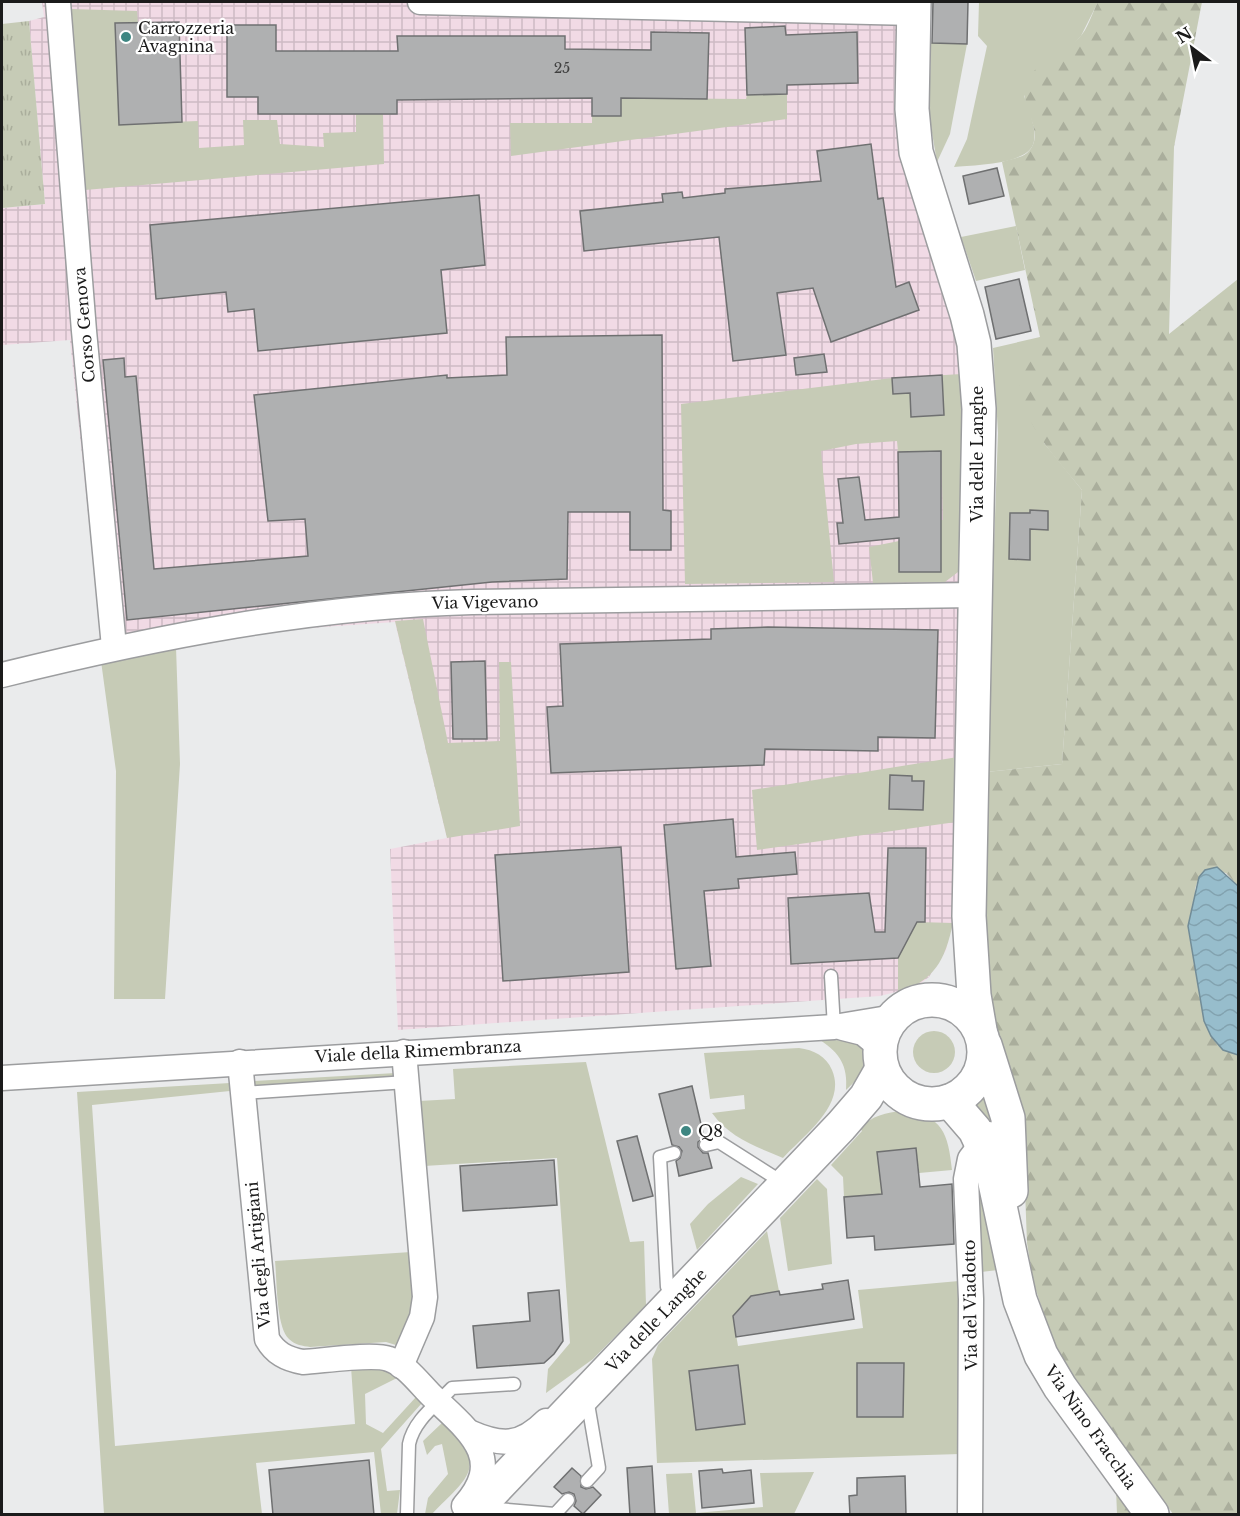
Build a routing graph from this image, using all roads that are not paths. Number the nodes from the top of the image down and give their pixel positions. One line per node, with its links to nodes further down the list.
1 (58, 2): 6 (street, Corso Genova)
2 (420, 2): 3 (street)
3 (875, 7): 4 (street)
4 (914, 7): 5 (main road, Via delle Langhe)
5 (975, 595): 6 (street, Via Vigevano); 8 (main road, Via delle Langhe)
6 (114, 647): 7 (street, Via Vigevano)
7 (2, 675)
8 (969, 916): 10 (main road, Via delle Langhe); 13 (main road, Via delle Langhe)
9 (831, 976): 12 (lane)
10 (934, 1000): 11 (main road); 13 (main road)
11 (894, 1017): 12 (street); 16 (main road, Via delle Langhe)
12 (834, 1027): 14 (street, Viale della Rimembranza); 16 (street)
13 (982, 1037): 20 (main road, Via delle Langhe); 21 (main road, Via Nino Fracchia)
14 (404, 1052): 15 (street, Viale della Rimembranza); 18 (street)
15 (240, 1062): 17 (street, Viale della Rimembranza); 19 (street, Via degli Artigiani)
16 (888, 1070): 20 (main road); 25 (main road, Via delle Langhe)
17 (2, 1078)
18 (407, 1082): 19 (lane); 28 (street)
19 (243, 1093): 28 (street, Via degli Artigiani)
20 (950, 1101): 22 (main road, Via Nino Fracchia)
21 (1006, 1107): 22 (street, Via del Viadotto); 26 (main road, Via Nino Fracchia)
22 (982, 1142): 26 (main road, Via Nino Fracchia); 37 (street, Via del Viadotto)
23 (706, 1145): 25 (lane)
24 (674, 1154): 27 (lane)
25 (786, 1184): 27 (main road, Via delle Langhe)
26 (1014, 1268): 38 (main road, Via Nino Fracchia)
27 (678, 1297): 30 (main road, Via delle Langhe)
28 (401, 1366): 31 (street, Via degli Artigiani)
29 (514, 1384): 31 (lane)
30 (582, 1398): 32 (street, Via degli Artigiani); 33 (lane); 35 (main road, Via delle Langhe)
31 (439, 1402): 32 (street, Via degli Artigiani); 36 (lane)
32 (469, 1432): 35 (street, Via degli Artigiani)
33 (587, 1481)
34 (568, 1500): 35 (lane)
35 (468, 1512)
36 (408, 1515)
37 (970, 1515)
38 (1152, 1515)

